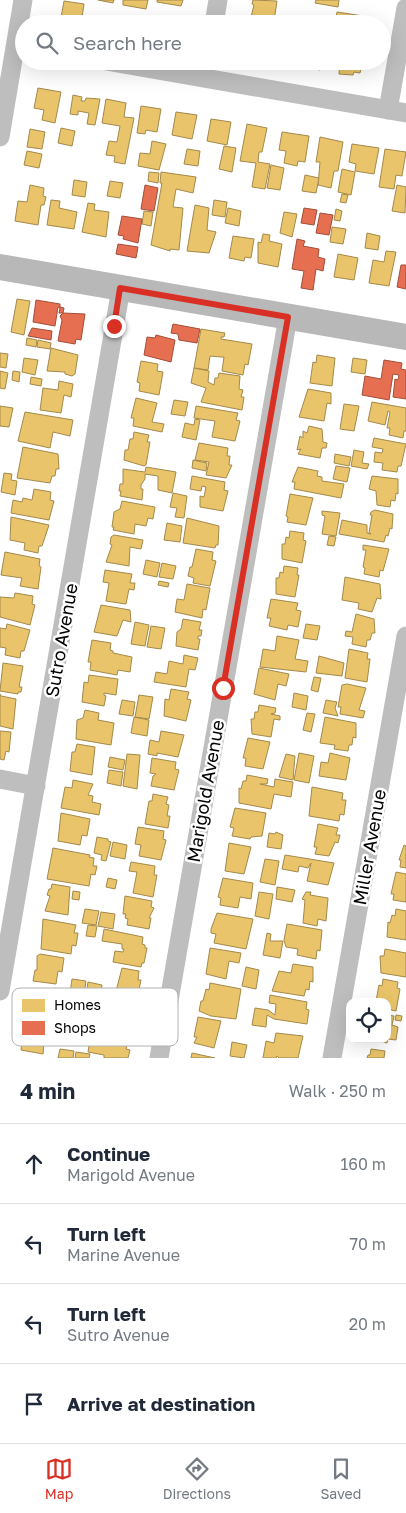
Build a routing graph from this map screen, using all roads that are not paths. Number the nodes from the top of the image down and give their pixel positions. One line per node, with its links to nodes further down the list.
1 (23, 0): 4 (street)
2 (218, 0): 5 (street)
3 (406, 8): 8 (street)
4 (20, 15)
5 (216, 15)
6 (13, 45): 9 (street)
7 (206, 70): 8 (street)
8 (397, 112)
9 (0, 137)
10 (0, 267): 11 (main road)
11 (120, 288): 12 (main road); 16 (street, Sutro Avenue)
12 (288, 317): 13 (main road); 17 (street, Marigold Avenue)
13 (406, 337)
14 (406, 636): 19 (street, Miller Avenue)
15 (0, 779): 16 (street)
16 (36, 786): 18 (street, Sutro Avenue)
17 (171, 988)
18 (0, 991)
19 (332, 1058)

